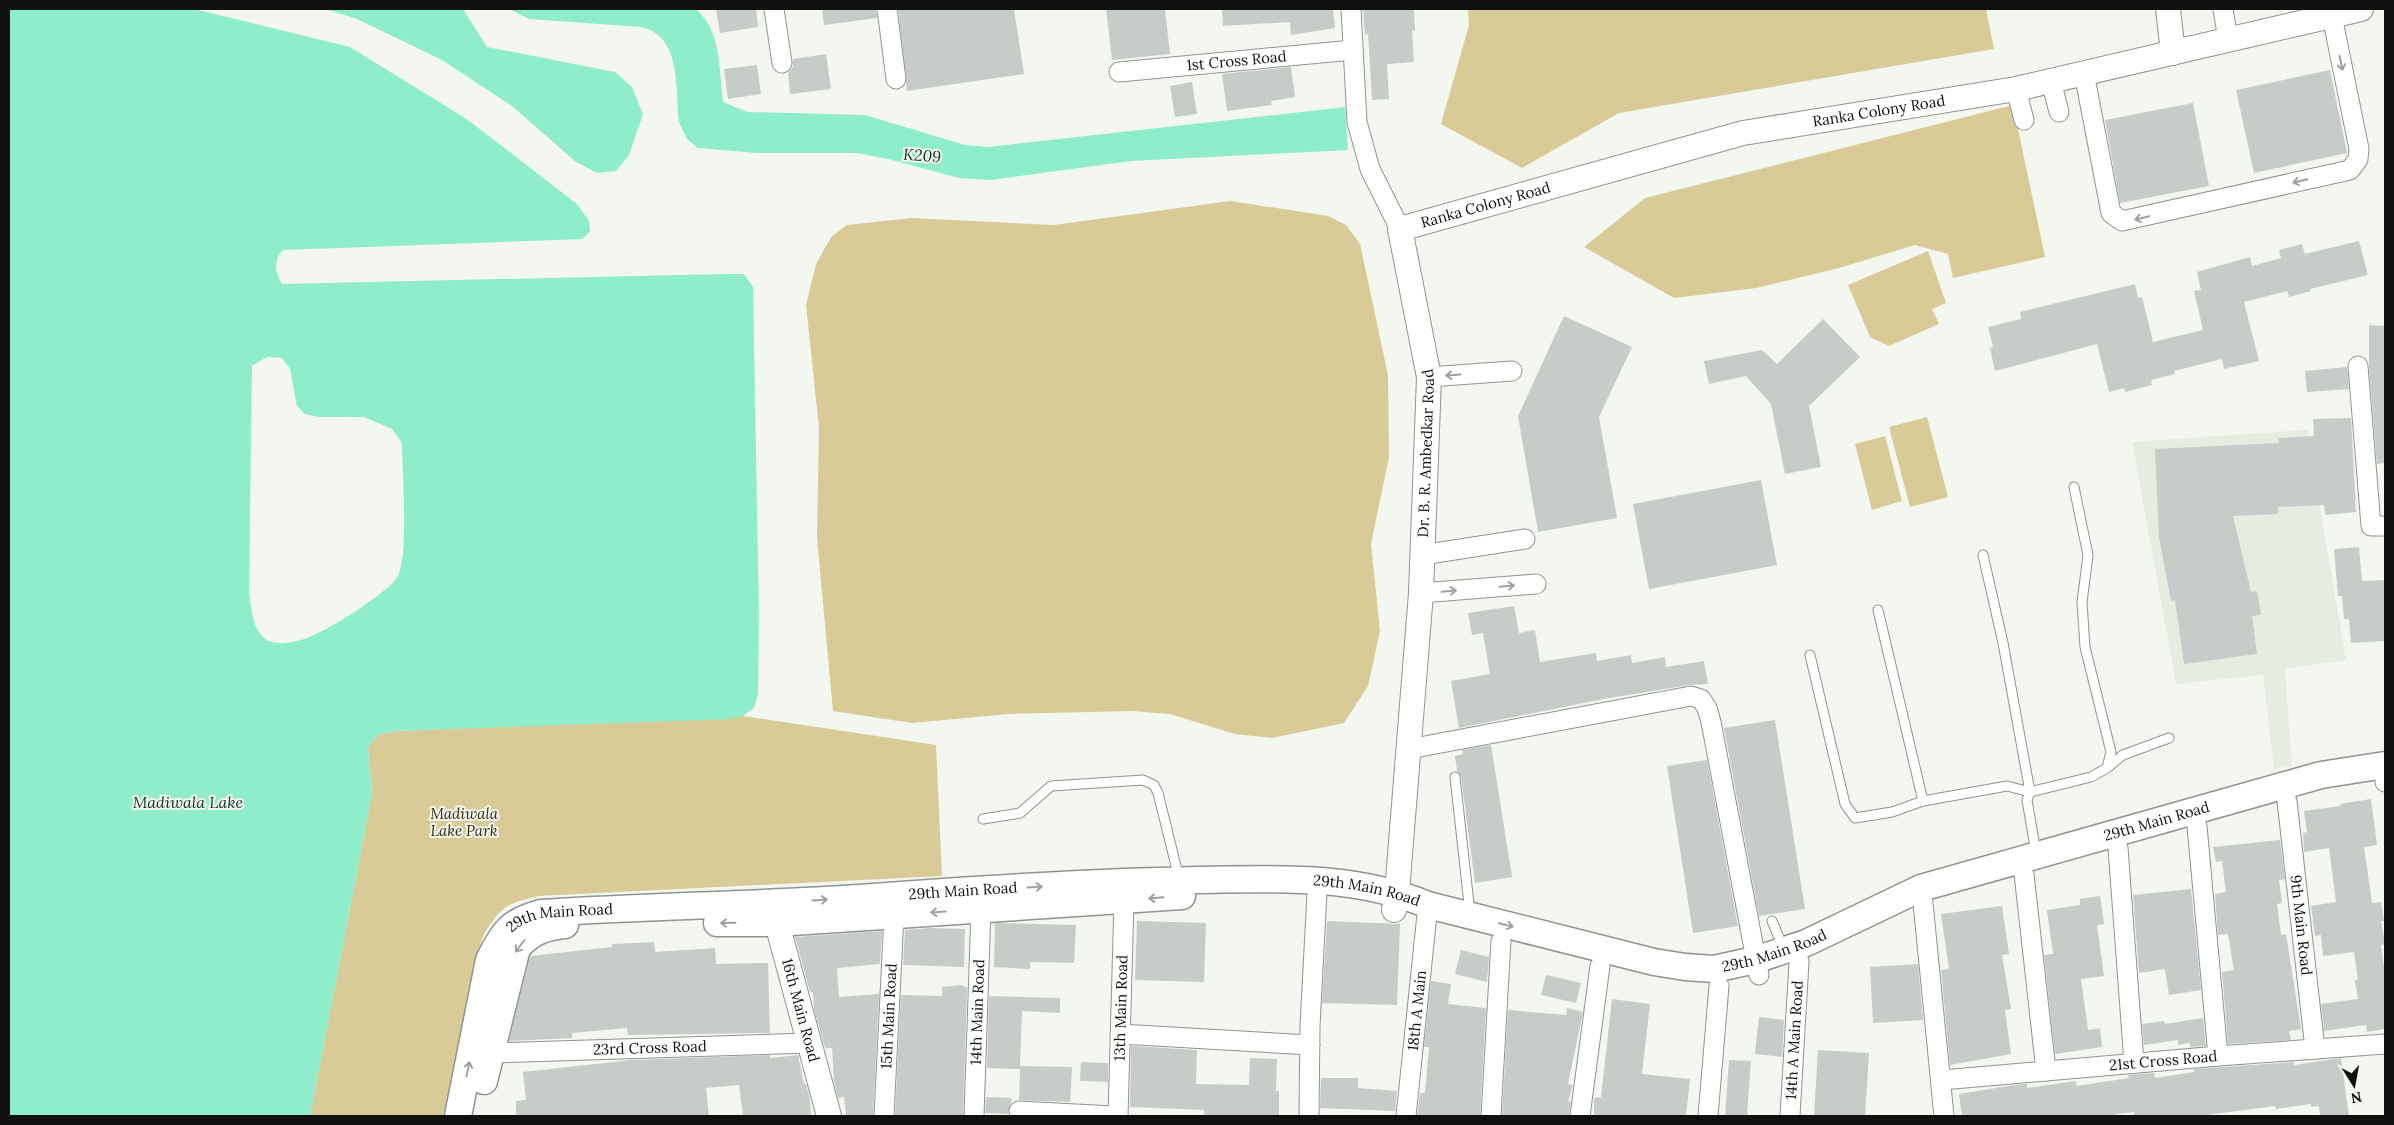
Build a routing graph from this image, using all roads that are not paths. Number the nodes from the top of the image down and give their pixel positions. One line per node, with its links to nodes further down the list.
1 (774, 9): 11 (street)
2 (887, 9): 14 (street)
3 (1351, 9): 9 (street, Dr. B. R. Ambedkar Road)
4 (2168, 9): 10 (street)
5 (2223, 9): 8 (street)
6 (2361, 9): 7 (street, Ranka Colony Road)
7 (2323, 14): 8 (street, Ranka Colony Road); 13 (street, one-way to 13)
8 (2228, 40): 10 (street, Ranka Colony Road)
9 (1353, 50): 12 (street, 1st Cross Road); 19 (street, Dr. B. R. Ambedkar Road)
10 (2173, 53): 13 (street, Ranka Colony Road)
11 (782, 63)
12 (1119, 72)
13 (2084, 73): 15 (street, Ranka Colony Road)
14 (896, 79)
15 (2051, 81): 16 (street, Ranka Colony Road); 17 (street)
16 (2016, 89): 18 (street); 19 (street, Ranka Colony Road)
17 (2059, 112)
18 (2024, 120)
19 (1400, 229): 22 (street, Dr. B. R. Ambedkar Road)
20 (2358, 366): 24 (street)
21 (1512, 371): 22 (street, one-way to 22)
22 (1429, 377): 26 (street, Dr. B. R. Ambedkar Road)
23 (2074, 487): 35 (lane)
24 (2385, 526)
25 (1525, 539): 26 (street)
26 (1422, 555): 29 (street, Dr. B. R. Ambedkar Road)
27 (1983, 556): 38 (lane)
28 (1536, 584): 29 (street, one-way to 28)
29 (1420, 593): 33 (street, Dr. B. R. Ambedkar Road)
30 (1878, 610): 39 (lane)
31 (1810, 655): 39 (lane)
32 (2169, 738): 35 (lane)
33 (1409, 749): 48 (street, Dr. B. R. Ambedkar Road); 59 (street)
34 (2385, 765): 44 (main road, 29th Main Road)
35 (2107, 768): 38 (lane)
36 (1454, 777): 54 (lane)
37 (2385, 782): 40 (main road, 29th Main Road)
38 (2030, 792): 39 (lane); 44 (lane)
39 (1923, 801)
40 (2287, 801): 42 (main road, 29th Main Road); 65 (street, 9th Main Road)
41 (983, 818): 45 (lane)
42 (2197, 826): 43 (main road, 29th Main Road); 67 (street)
43 (2118, 848): 44 (main road, 29th Main Road); 68 (street)
44 (2030, 864): 49 (main road, 29th Main Road); 57 (main road, 29th Main Road); 69 (street)
45 (1180, 880): 48 (main road, 29th Main Road); 51 (main road, 29th Main Road, one-way to 45)
46 (1316, 894): 47 (main road, 29th Main Road, one-way to 47); 48 (main road, 29th Main Road); 64 (street)
47 (1124, 901): 50 (main road, 29th Main Road); 61 (street, 13th Main Road)
48 (1395, 901): 52 (main road, 29th Main Road)
49 (1923, 903): 57 (main road, 29th Main Road); 70 (street)
50 (981, 909): 53 (main road, 29th Main Road, one-way to 53); 76 (street, 14th Main Road)
51 (774, 913): 53 (main road, 29th Main Road); 62 (street, 16th Main Road); 66 (main road, 29th Main Road, one-way to 66); 72 (main road, 29th Main Road, one-way to 51)
52 (1427, 913): 54 (main road, 29th Main Road); 56 (main road, 29th Main Road); 80 (street, 18th A Main)
53 (894, 915): 75 (street, 15th Main Road)
54 (1470, 916): 59 (main road, 29th Main Road, one-way to 59)
55 (1772, 921): 57 (lane)
56 (1501, 941): 58 (main road, 29th Main Road); 81 (street)
57 (1793, 953): 59 (main road, 29th Main Road); 84 (street, 14th A Main Road)
58 (1600, 966): 60 (main road, 29th Main Road); 82 (street)
59 (1757, 968): 60 (main road, 29th Main Road)
60 (1719, 986): 83 (street)
61 (1120, 1034): 64 (street); 78 (street, 13th Main Road)
62 (809, 1042): 66 (street, 23rd Cross Road); 74 (street, 16th Main Road)
63 (2385, 1044): 65 (street, 21st Cross Road)
64 (1310, 1045): 79 (street)
65 (2315, 1049): 67 (street, 21st Cross Road)
66 (490, 1053): 73 (main road, 29th Main Road)
67 (2218, 1056): 68 (street, 21st Cross Road)
68 (2134, 1063): 69 (street, 21st Cross Road)
69 (2046, 1071): 70 (street, 21st Cross Road)
70 (1942, 1080): 85 (street)
71 (1019, 1111): 77 (street)
72 (458, 1116)
73 (475, 1116)
74 (829, 1116)
75 (884, 1116)
76 (974, 1116)
77 (1113, 1116)
78 (1118, 1116)
79 (1309, 1116)
80 (1406, 1116)
81 (1492, 1116)
82 (1580, 1116)
83 (1708, 1116)
84 (1790, 1116)
85 (1944, 1116)

